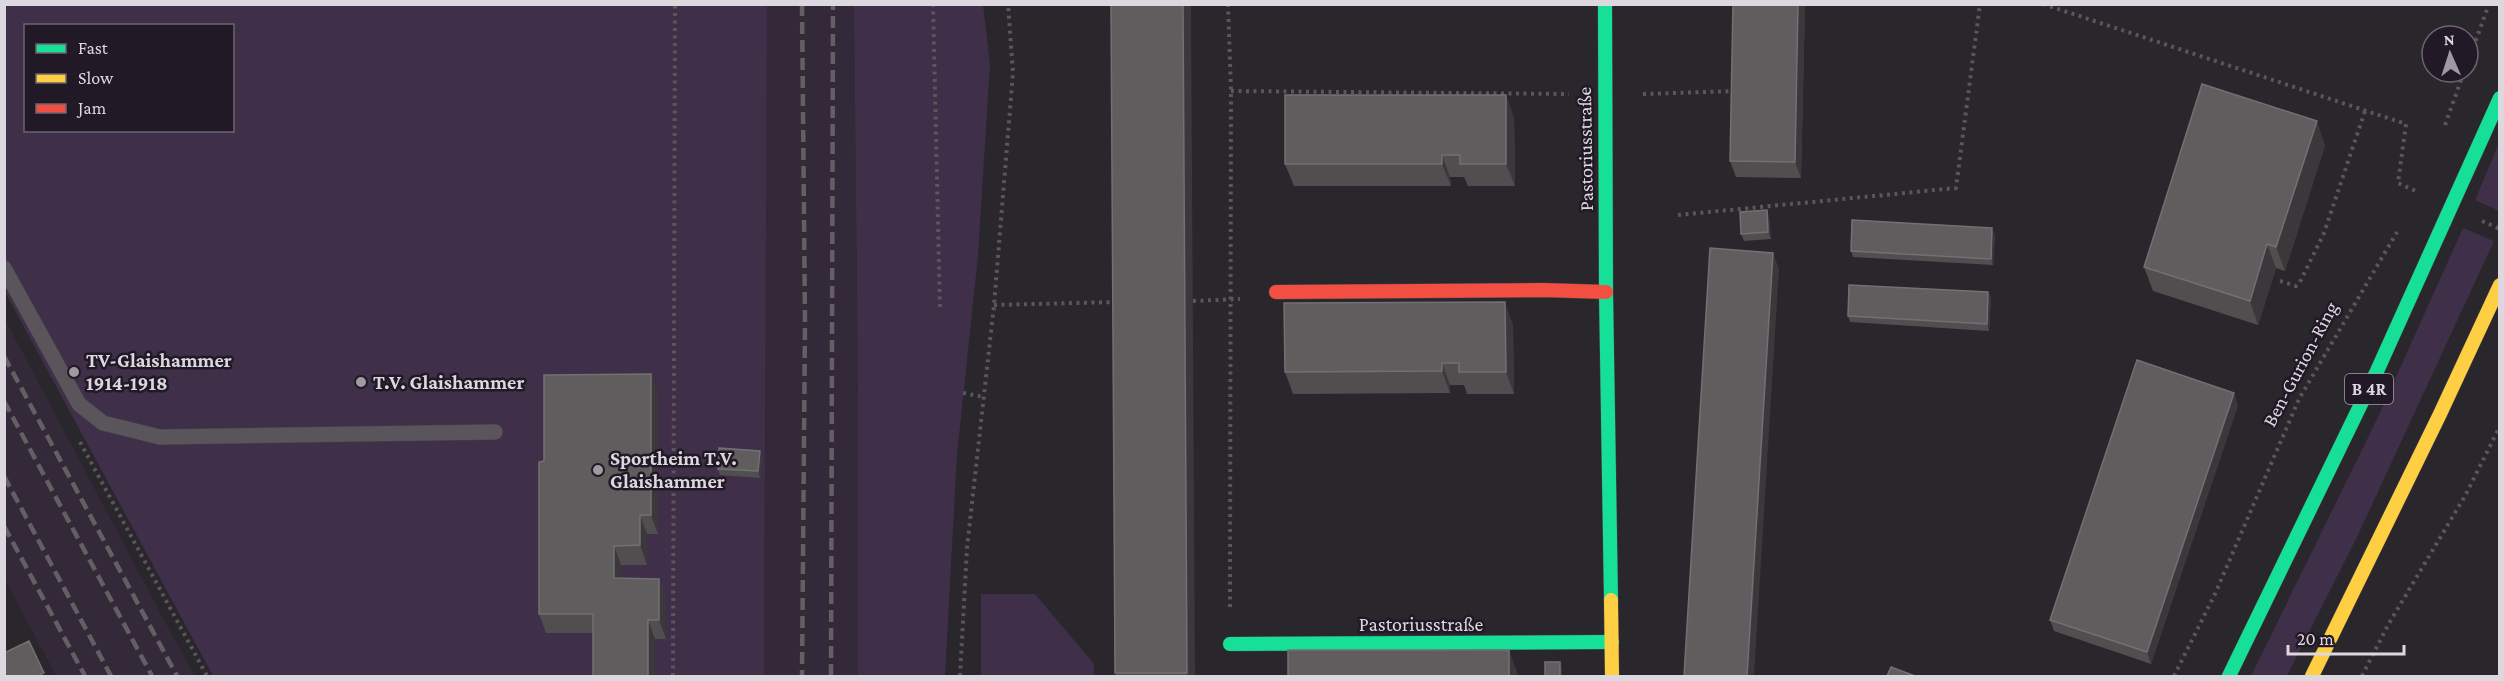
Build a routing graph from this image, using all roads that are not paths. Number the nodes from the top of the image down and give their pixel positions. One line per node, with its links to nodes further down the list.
1 (1605, 4): 6 (street, Pastoriusstraße)
2 (2499, 98): 11 (street, B 4R)
3 (4, 268): 7 (lane)
4 (2499, 285): 12 (street)
5 (1276, 292): 6 (street)
6 (1606, 292): 8 (street, Pastoriusstraße)
7 (495, 432)
8 (1612, 642): 9 (street, Pastoriusstraße); 10 (street, Pastoriusstraße)
9 (1230, 644)
10 (1612, 676)
11 (2229, 676)
12 (2312, 676)

